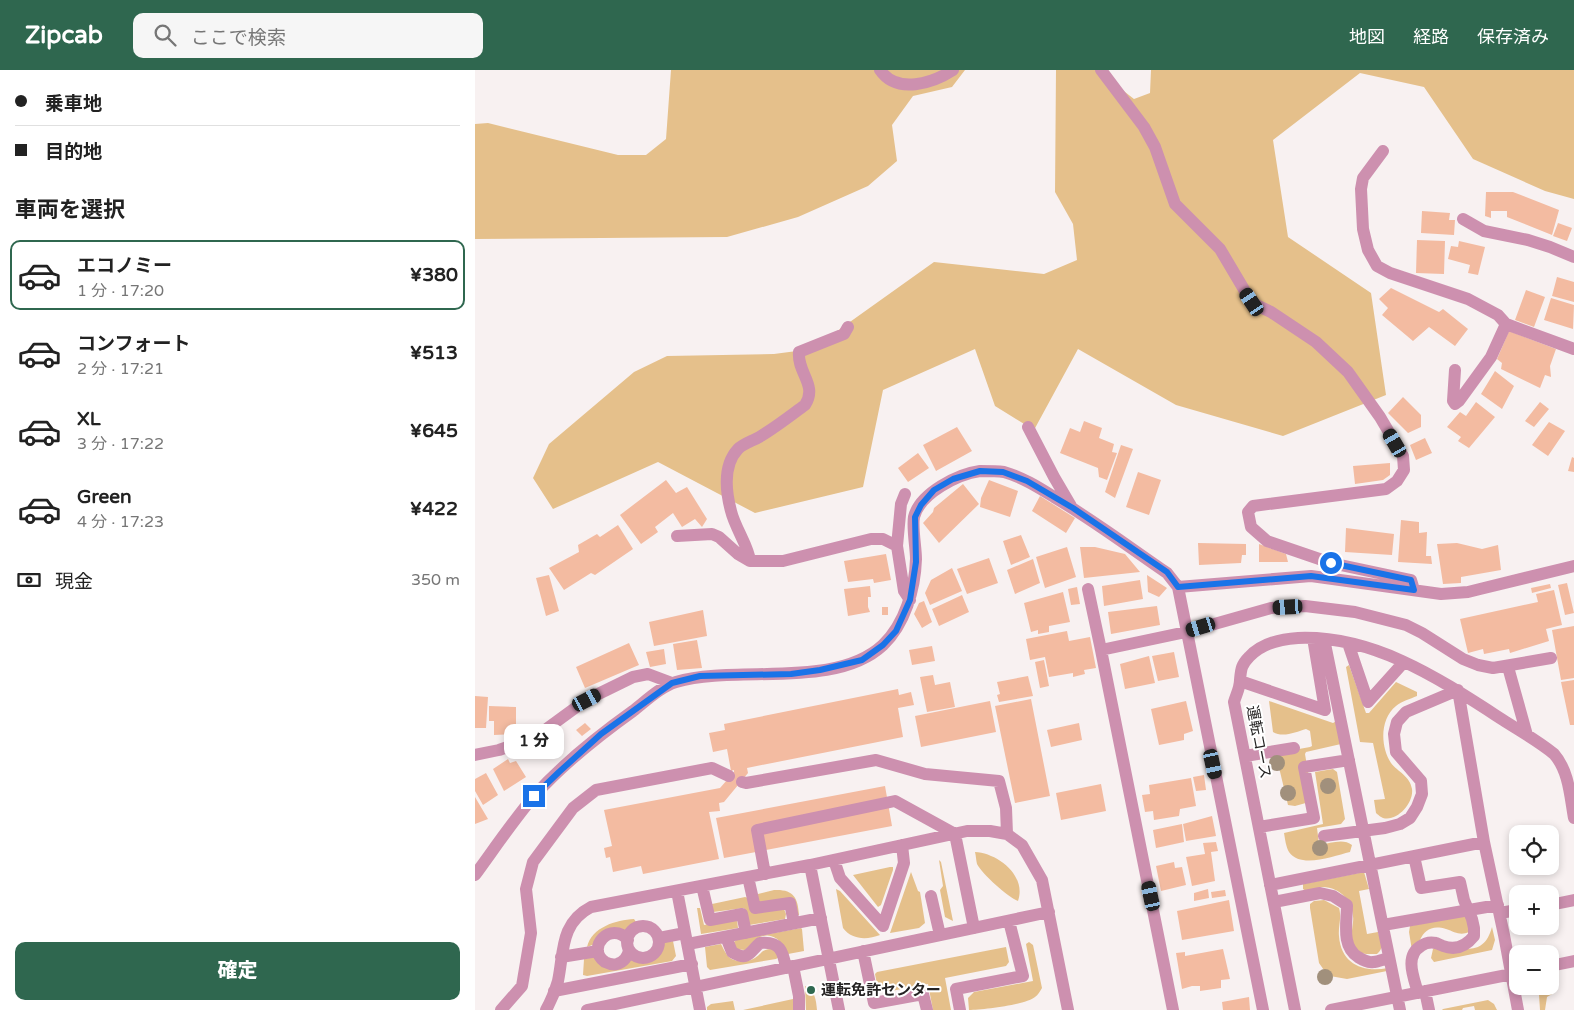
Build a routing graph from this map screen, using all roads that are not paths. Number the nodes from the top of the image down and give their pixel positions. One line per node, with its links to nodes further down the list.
1 (880, 70): 2 (street)
2 (953, 70)
3 (1101, 70): 20 (street)
4 (1383, 151): 7 (street)
5 (1463, 219): 6 (street)
6 (1574, 257)
7 (1506, 324): 9 (street); 10 (street)
8 (848, 327): 16 (street)
9 (1574, 349)
10 (1455, 370)
11 (1028, 427): 13 (street)
12 (905, 494): 15 (street)
13 (1073, 508): 18 (street); 21 (street)
14 (677, 536): 16 (street)
15 (897, 546): 16 (street); 21 (street)
16 (750, 561)
17 (1574, 566): 20 (street)
18 (1178, 587): 20 (street); 22 (street)
19 (1088, 589): 25 (street)
20 (1414, 590)
21 (910, 600): 30 (street)
22 (1186, 632): 25 (street); 28 (street); 103 (street)
23 (1319, 638): 24 (street, 運転コース); 29 (street, 運転コース); 29 (street); 36 (street)
24 (1348, 643): 27 (street, 運転コース); 27 (street)
25 (1101, 650): 102 (street)
26 (1551, 658): 28 (street)
27 (1404, 662): 31 (street, 運転コース)
28 (1508, 667): 32 (street)
29 (1240, 681): 35 (street, 運転コース)
30 (672, 683): 34 (street); 52 (street)
31 (1458, 690): 32 (street, 運転コース); 41 (street); 45 (street)
32 (1527, 735): 39 (street, 運転コース)
33 (1294, 748): 35 (street)
34 (475, 755)
35 (1245, 756): 40 (street, 運転コース)
36 (1349, 760): 40 (street); 41 (street)
37 (729, 776): 93 (street)
38 (743, 782): 43 (street)
39 (1574, 818)
40 (1259, 827): 54 (street, 運転コース)
41 (1363, 831): 44 (street); 50 (street)
42 (955, 834): 43 (street); 46 (street); 51 (street); 69 (street)
43 (1007, 834): 64 (street)
44 (1325, 836)
45 (1484, 842): 47 (street); 61 (street)
46 (902, 846): 48 (street); 48 (street)
47 (1414, 856): 50 (street); 62 (street)
48 (835, 860): 49 (street)
49 (810, 865): 51 (street); 65 (street)
50 (1370, 865): 54 (street); 68 (street)
51 (765, 874): 53 (street)
52 (475, 875)
53 (748, 877): 55 (street); 67 (street)
54 (1270, 885): 59 (street, 運転コース)
55 (702, 886): 56 (street); 70 (street)
56 (677, 891): 74 (street); 79 (street)
57 (931, 896): 71 (street)
58 (1574, 900): 60 (street)
59 (1274, 902): 81 (street); 104 (street, 運転コース)
60 (1559, 903)
61 (1499, 909): 62 (street); 63 (street); 78 (street)
62 (1467, 910): 68 (street); 89 (street)
63 (1509, 910)
64 (1049, 912): 66 (street); 101 (street)
65 (821, 918): 67 (street); 80 (street)
66 (1009, 921): 69 (street); 100 (street)
67 (794, 923): 70 (street)
68 (1383, 925): 81 (street)
69 (974, 928): 71 (street)
70 (746, 933): 72 (street)
71 (940, 936): 77 (street)
72 (726, 937): 74 (street); 85 (street)
73 (659, 938): 74 (street); 75 (street); 75 (street)
74 (687, 939): 83 (street)
75 (629, 945): 76 (street); 76 (street)
76 (598, 951): 79 (street)
77 (863, 951): 80 (street); 99 (street)
78 (1509, 952)
79 (561, 957): 88 (street)
80 (829, 958): 85 (street); 98 (street)
81 (1389, 958): 91 (street)
82 (1574, 961): 84 (street)
83 (692, 964): 87 (street); 88 (street)
84 (1559, 964)
85 (790, 967): 87 (street); 97 (street)
86 (1509, 974): 89 (street)
87 (696, 987): 95 (street); 96 (street)
88 (554, 991): 94 (street)
89 (1422, 992): 91 (street); 107 (street)
90 (1516, 995): 108 (street)
91 (1397, 997): 92 (street); 106 (street)
92 (1379, 1005): 105 (street)
93 (501, 1010)
94 (546, 1010)
95 (587, 1010)
96 (700, 1010)
97 (799, 1010)
98 (839, 1010)
99 (927, 1010)
100 (960, 1010)
101 (1068, 1010)
102 (1173, 1010)
103 (1263, 1010)
104 (1295, 1010)
105 (1331, 1010)
106 (1400, 1010)
107 (1429, 1010)
108 (1518, 1010)

